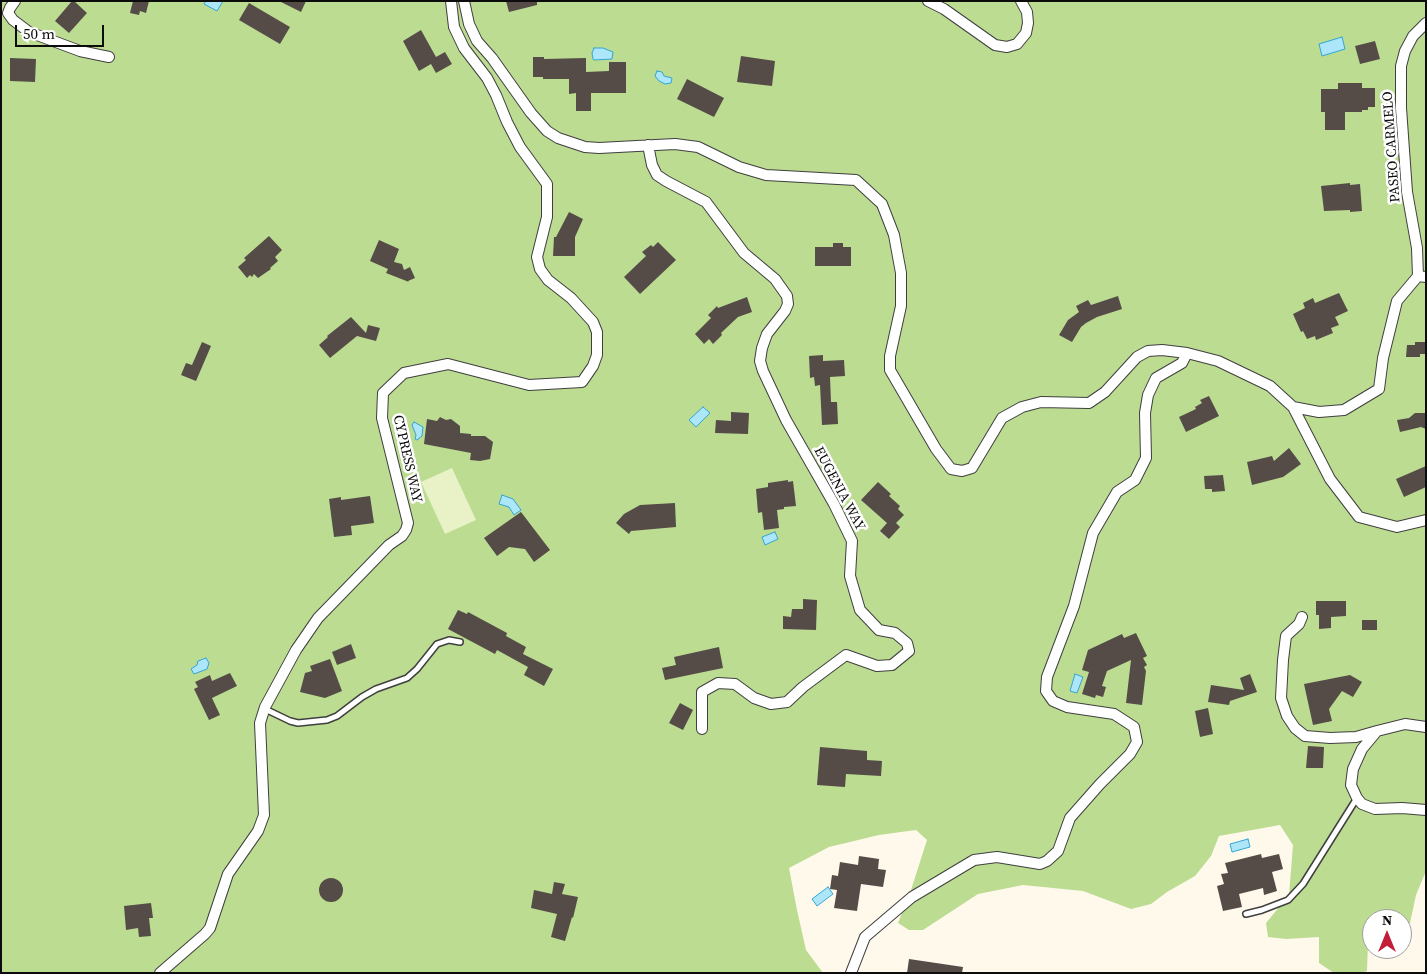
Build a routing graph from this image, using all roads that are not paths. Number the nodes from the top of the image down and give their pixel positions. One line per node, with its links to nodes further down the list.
1 (15, 1): 7 (street)
2 (452, 1): 15 (street, CYPRESS WAY)
3 (464, 1): 8 (street)
4 (928, 1): 5 (street)
5 (1021, 1)
6 (1426, 23): 9 (street, PASEO CARMELO)
7 (109, 57)
8 (648, 145): 10 (street); 17 (street, EUGENIA WAY)
9 (1422, 276): 11 (street)
10 (1187, 353): 11 (street); 23 (street)
11 (1293, 407): 12 (street)
12 (1426, 520)
13 (1302, 617): 18 (street)
14 (460, 642): 15 (lane)
15 (265, 709): 22 (street, CYPRESS WAY)
16 (1426, 727): 18 (street)
17 (702, 729)
18 (1377, 731): 19 (street)
19 (1357, 798): 20 (street); 21 (lane)
20 (1426, 810)
21 (1246, 914)
22 (160, 973)
23 (852, 973)

